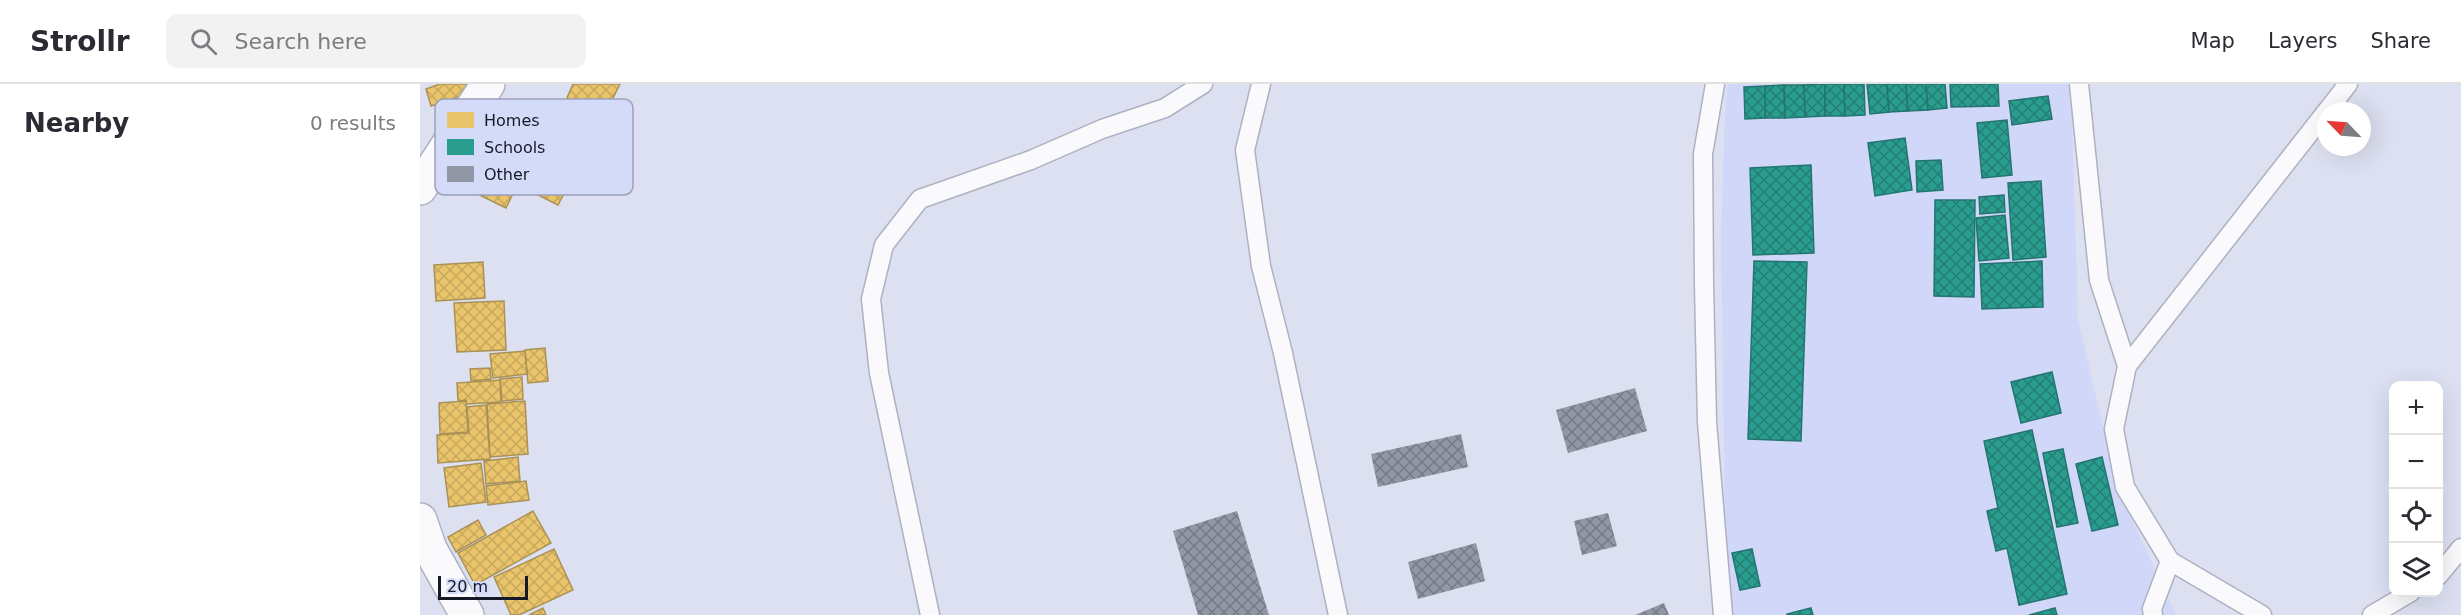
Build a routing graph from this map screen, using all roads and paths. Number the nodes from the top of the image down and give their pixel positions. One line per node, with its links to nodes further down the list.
1 (488, 84): 7 (street)
2 (1203, 84): 19 (lane)
3 (1261, 84): 20 (lane)
4 (1715, 84): 21 (lane)
5 (2079, 84): 12 (lane)
6 (2348, 84): 8 (lane)
7 (478, 99)
8 (2333, 102)
9 (2317, 123): 12 (lane)
10 (435, 165): 11 (street)
11 (420, 188)
12 (2127, 366): 15 (lane)
13 (423, 541): 18 (street)
14 (2461, 548): 16 (lane)
15 (2170, 561): 22 (lane); 23 (lane)
16 (2443, 571)
17 (2403, 597): 24 (lane)
18 (467, 615)
19 (930, 615)
20 (1338, 615)
21 (1723, 615)
22 (2153, 615)
23 (2262, 615)
24 (2372, 615)

